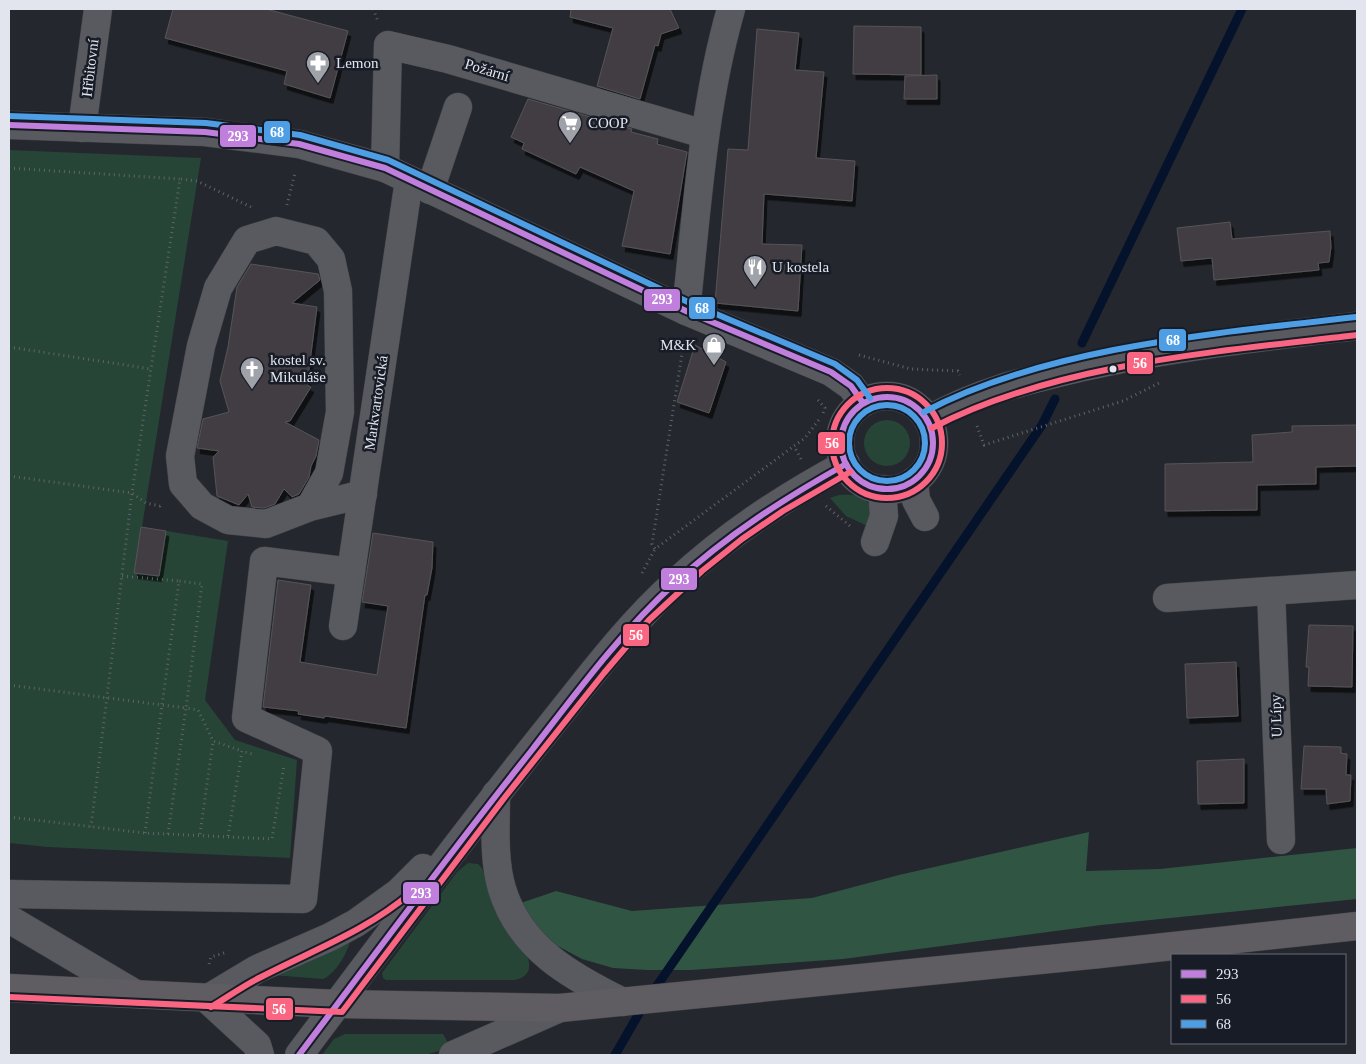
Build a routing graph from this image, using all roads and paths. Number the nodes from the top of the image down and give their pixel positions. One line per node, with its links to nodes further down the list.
1 (98, 9): 5 (street, Hřbitovní)
2 (732, 9): 6 (street)
3 (458, 107): 11 (street, Markvartovická)
4 (9, 125): 5 (street)
5 (82, 128): 8 (street)
6 (704, 134): 8 (street, Požární); 14 (street)
7 (9, 168): 9 (path)
8 (385, 168): 11 (street)
9 (180, 179): 13 (path); 17 (path)
10 (294, 179): 12 (path)
11 (420, 185): 14 (street); 26 (street, Markvartovická)
12 (291, 195)
13 (276, 231): 27 (street); 27 (street)
14 (686, 311): 18 (street); 30 (path)
15 (1357, 326): 19 (street)
16 (9, 347): 17 (path)
17 (151, 369): 25 (path)
18 (863, 403): 19 (street); 21 (street)
19 (928, 420): 23 (street)
20 (794, 446): 30 (path)
21 (846, 464): 24 (street); 47 (street)
22 (9, 476): 25 (path)
23 (914, 480): 24 (street); 28 (street)
24 (882, 489): 29 (street)
25 (132, 494): 33 (path)
26 (363, 494): 27 (street); 31 (street, Markvartovická)
27 (310, 507)
28 (925, 517)
29 (875, 542)
30 (655, 549): 32 (path)
31 (351, 572): 38 (street, Markvartovická); 55 (street)
32 (642, 574)
33 (122, 576): 34 (path); 40 (path)
34 (179, 581): 41 (path); 42 (path)
35 (1357, 584): 36 (street)
36 (1271, 591): 37 (street); 54 (street, U Lípy)
37 (1167, 598)
38 (342, 626)
39 (9, 685): 40 (path)
40 (108, 698): 41 (path); 49 (path)
41 (162, 705): 42 (path); 50 (path)
42 (186, 708): 43 (path); 51 (path)
43 (213, 741): 44 (path); 52 (path)
44 (242, 751): 45 (path); 53 (path)
45 (259, 756)
46 (276, 760): 53 (path)
47 (496, 794): 62 (street); 63 (street); 64 (street)
48 (9, 817): 49 (path)
49 (91, 827): 50 (path)
50 (145, 833): 51 (path)
51 (168, 834): 52 (path)
52 (200, 834): 53 (path)
53 (228, 836)
54 (1282, 840)
55 (9, 894)
56 (9, 919): 61 (street)
57 (1357, 926): 63 (main road)
58 (236, 950): 59 (path)
59 (208, 970)
60 (9, 988): 61 (main road)
61 (134, 993): 62 (main road)
62 (207, 998): 64 (main road); 66 (street)
63 (623, 1002): 65 (main road)
64 (338, 1004): 65 (main road); 67 (street)
65 (560, 1008): 68 (street)
66 (260, 1055)
67 (299, 1055)
68 (453, 1055)

